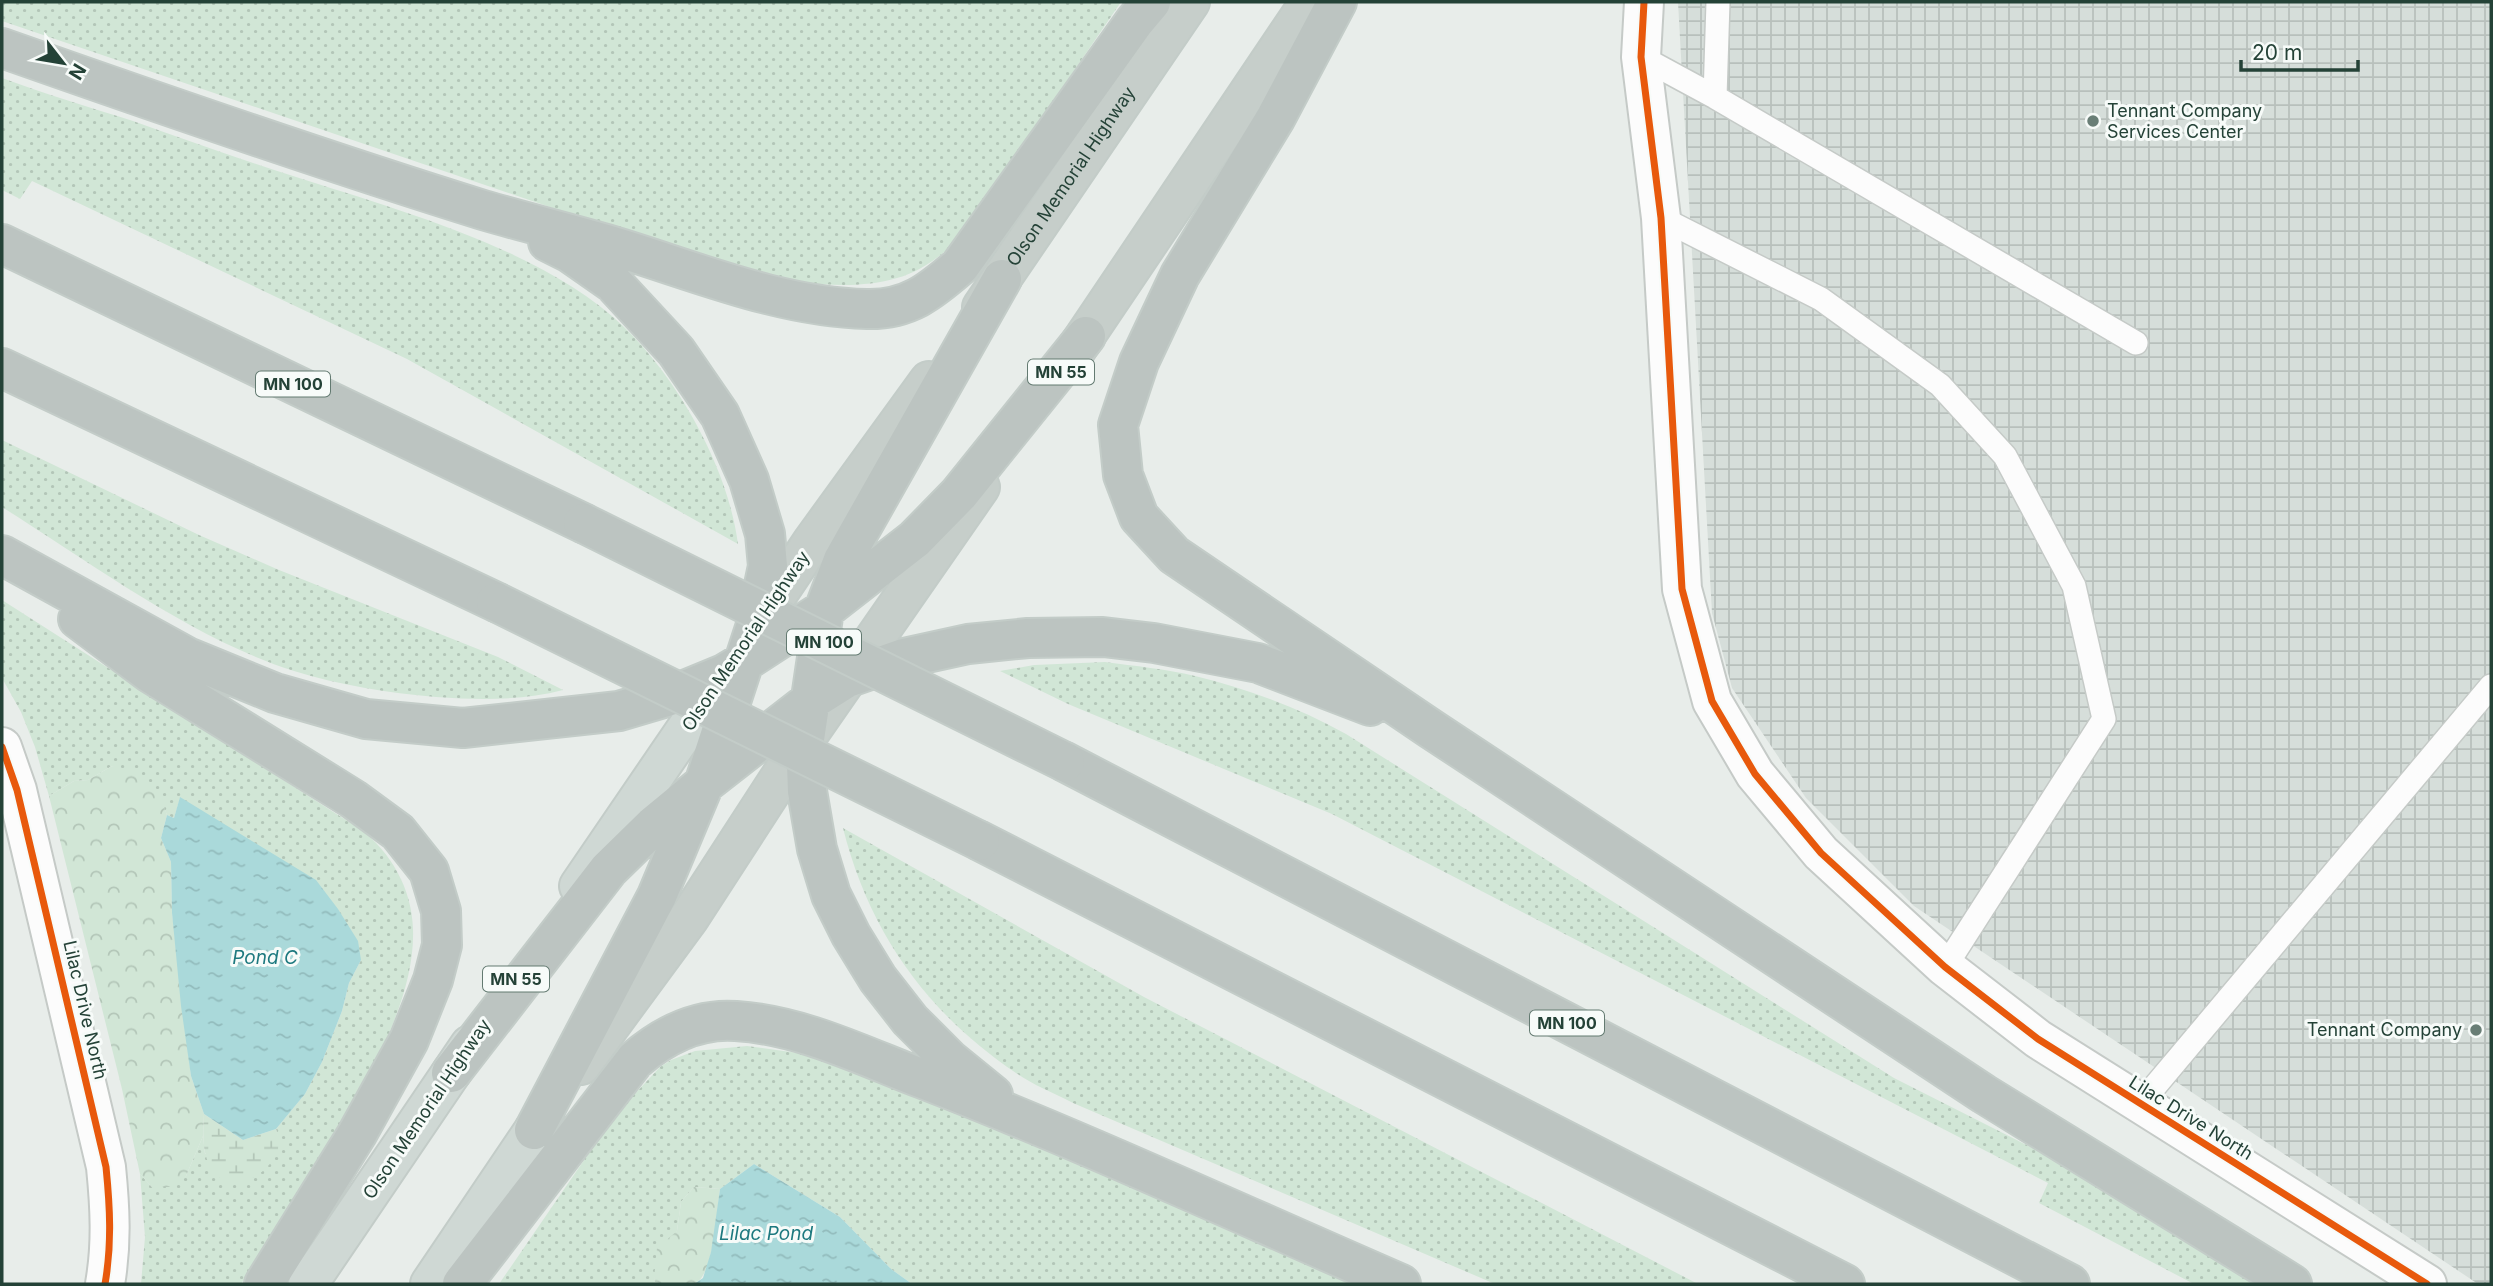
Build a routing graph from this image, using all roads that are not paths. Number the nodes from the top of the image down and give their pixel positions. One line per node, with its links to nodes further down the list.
1 (1152, 2): 10 (highway)
2 (1190, 2): 13 (highway, Olson Memorial Highway / MN 55)
3 (1310, 2): 14 (highway, MN 55)
4 (1337, 2): 23 (highway)
5 (1644, 2): 8 (street, Lilac Drive North)
6 (1718, 2): 9 (lane)
7 (2, 48): 10 (highway)
8 (1641, 57): 9 (lane); 11 (street, Lilac Drive North)
9 (1716, 97): 15 (lane)
10 (484, 210): 19 (highway)
11 (1661, 218): 27 (street, Lilac Drive North); 27 (lane)
12 (2, 244): 39 (highway, MN 100, bridge)
13 (1002, 279): 18 (highway); 19 (highway, Olson Memorial Highway / MN 55)
14 (1086, 336): 18 (highway); 20 (highway, MN 55)
15 (2136, 343)
16 (2, 368): 38 (highway, bridge)
17 (2, 558): 19 (highway); 33 (highway)
18 (824, 610): 19 (highway); 22 (highway)
19 (741, 655): 26 (highway); 28 (main road, Olson Memorial Highway / MN 55)
20 (847, 678): 22 (highway); 23 (highway); 24 (highway, MN 55)
21 (2491, 686): 29 (lane)
22 (809, 702): 24 (highway); 26 (highway)
23 (1431, 729): 40 (highway)
24 (805, 739): 30 (highway); 31 (highway, MN 55)
25 (2, 747): 32 (street, Lilac Drive North)
26 (704, 784): 28 (highway); 31 (highway)
27 (1945, 967): 29 (street, Lilac Drive North)
28 (451, 1073): 34 (main road, Olson Memorial Highway / MN 55)
29 (2140, 1104): 41 (street, Lilac Drive North)
30 (1019, 1116): 36 (highway); 37 (highway)
31 (534, 1130): 35 (main road, MN 55)
32 (104, 1284)
33 (264, 1284)
34 (309, 1284)
35 (430, 1284)
36 (462, 1284)
37 (1401, 1284)
38 (1845, 1284)
39 (2070, 1284)
40 (2291, 1284)
41 (2427, 1284)

